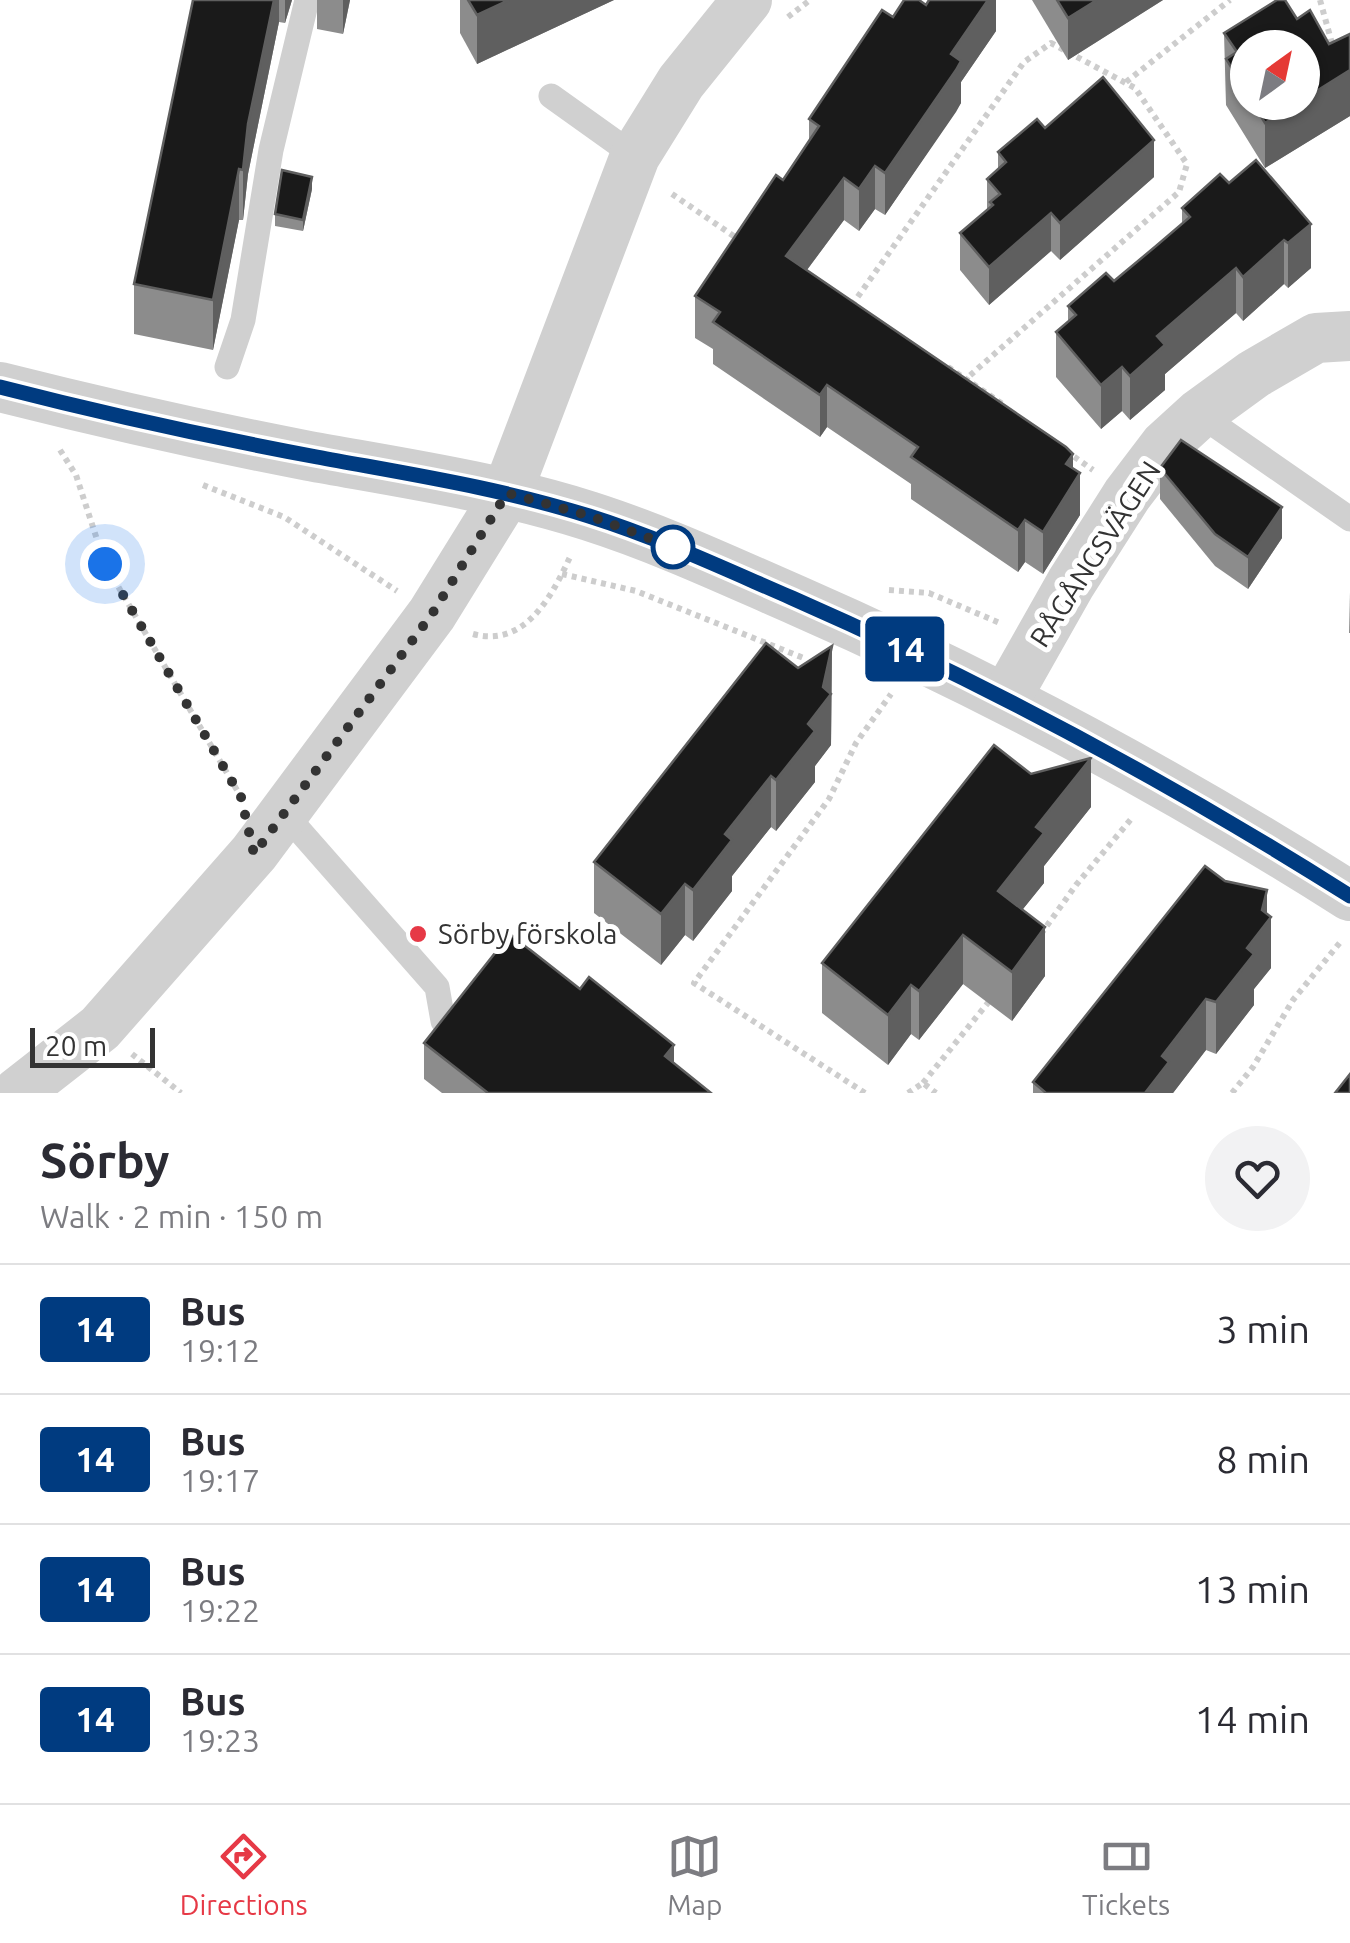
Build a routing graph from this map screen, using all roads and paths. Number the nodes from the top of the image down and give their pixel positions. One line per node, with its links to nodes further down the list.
1 (307, 0): 15 (lane)
2 (810, 0): 5 (path)
3 (1230, 0): 7 (path)
4 (1320, 0): 6 (path)
5 (763, 13): 9 (street)
6 (1336, 56)
7 (1126, 82): 12 (path); 16 (path)
8 (551, 96): 9 (lane)
9 (635, 156): 22 (street)
10 (679, 179): 11 (path)
11 (751, 247)
12 (848, 310)
13 (1350, 336): 19 (street, RÅGÅNGSVÄGEN)
14 (933, 359): 16 (path)
15 (227, 367)
16 (967, 378): 18 (path)
17 (7, 389): 22 (street); 37 (path)
18 (1015, 413)
19 (1198, 414): 23 (street, RÅGÅNGSVÄGEN); 25 (lane)
20 (1063, 448): 23 (path)
21 (202, 484): 28 (path)
22 (507, 493): 24 (street); 28 (street)
23 (1126, 495): 29 (street, RÅGÅNGSVÄGEN)
24 (590, 516): 26 (path); 33 (street)
25 (1350, 518)
26 (562, 574): 28 (path); 30 (path)
27 (876, 589): 29 (path)
28 (432, 614): 35 (street)
29 (1038, 640): 33 (street, RÅGÅNGSVÄGEN)
30 (811, 661)
31 (882, 689): 32 (path)
32 (892, 693): 34 (path); 47 (path)
33 (1006, 698): 38 (street)
34 (908, 700)
35 (284, 813): 37 (street); 42 (lane)
36 (1136, 813): 39 (path)
37 (254, 854): 43 (street)
38 (1339, 922): 40 (path); 50 (path)
39 (1036, 941)
40 (1350, 945)
41 (992, 998): 44 (path)
42 (443, 1022)
43 (100, 1028): 45 (street); 46 (path)
44 (923, 1083): 48 (path); 49 (path)
45 (17, 1093)
46 (182, 1093)
47 (865, 1093)
48 (908, 1093)
49 (936, 1093)
50 (1232, 1093)

